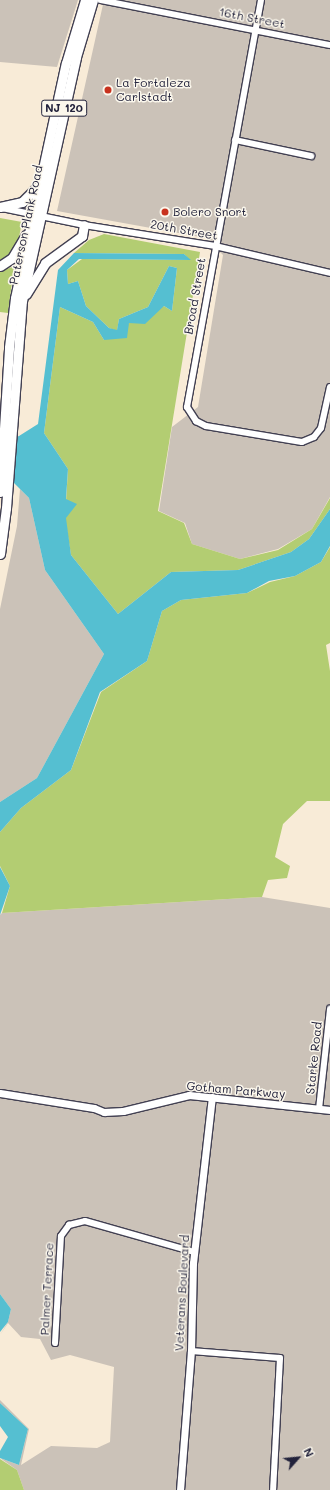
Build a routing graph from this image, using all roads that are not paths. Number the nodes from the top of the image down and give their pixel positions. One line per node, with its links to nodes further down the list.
1 (85, 0): 9 (main road, Paterson Plank Road / NJ 120)
2 (93, 0): 13 (main road, Paterson Plank Road / NJ 120)
3 (100, 0): 5 (street, 16th Street)
4 (261, 0): 5 (street, Broad Street)
5 (256, 30): 6 (street, 16th Street); 7 (street, Broad Street)
6 (330, 45)
7 (236, 140): 8 (street); 16 (street, Broad Street)
8 (311, 156)
9 (39, 184): 10 (main road); 13 (main road, Paterson Plank Road / NJ 120)
10 (0, 207): 11 (street, 20th Street)
11 (13, 210): 12 (main road); 13 (street, 20th Street)
12 (0, 213)
13 (36, 216): 14 (street, 20th Street); 15 (main road, Paterson Plank Road / NJ 120); 19 (main road, Paterson Plank Road / NJ 120)
14 (84, 225): 16 (street, 20th Street); 19 (main road)
15 (29, 229): 17 (main road); 21 (main road, Paterson Plank Road / NJ 120)
16 (215, 246): 18 (street, 20th Street); 20 (street, Broad Street)
17 (0, 266)
18 (330, 273)
19 (22, 301): 21 (main road, Paterson Plank Road / NJ 120)
20 (330, 387)
21 (7, 435): 22 (main road, Paterson Plank Road / NJ 120)
22 (4, 481): 23 (main road, Paterson Plank Road / NJ 120); 24 (main road, Paterson Plank Road / NJ 120)
23 (0, 492)
24 (0, 554)
25 (330, 1009): 28 (street, Starke Road)
26 (0, 1094): 27 (street, Gotham Parkway)
27 (212, 1097): 28 (street, Gotham Parkway); 30 (street, Veterans Boulevard)
28 (319, 1109): 29 (street, Gotham Parkway)
29 (330, 1110)
30 (194, 1252): 31 (street, Palmer Terrace); 32 (street, Veterans Boulevard)
31 (55, 1343)
32 (191, 1351): 33 (street, Veterans Boulevard); 34 (street)
33 (180, 1490)
34 (273, 1490)

